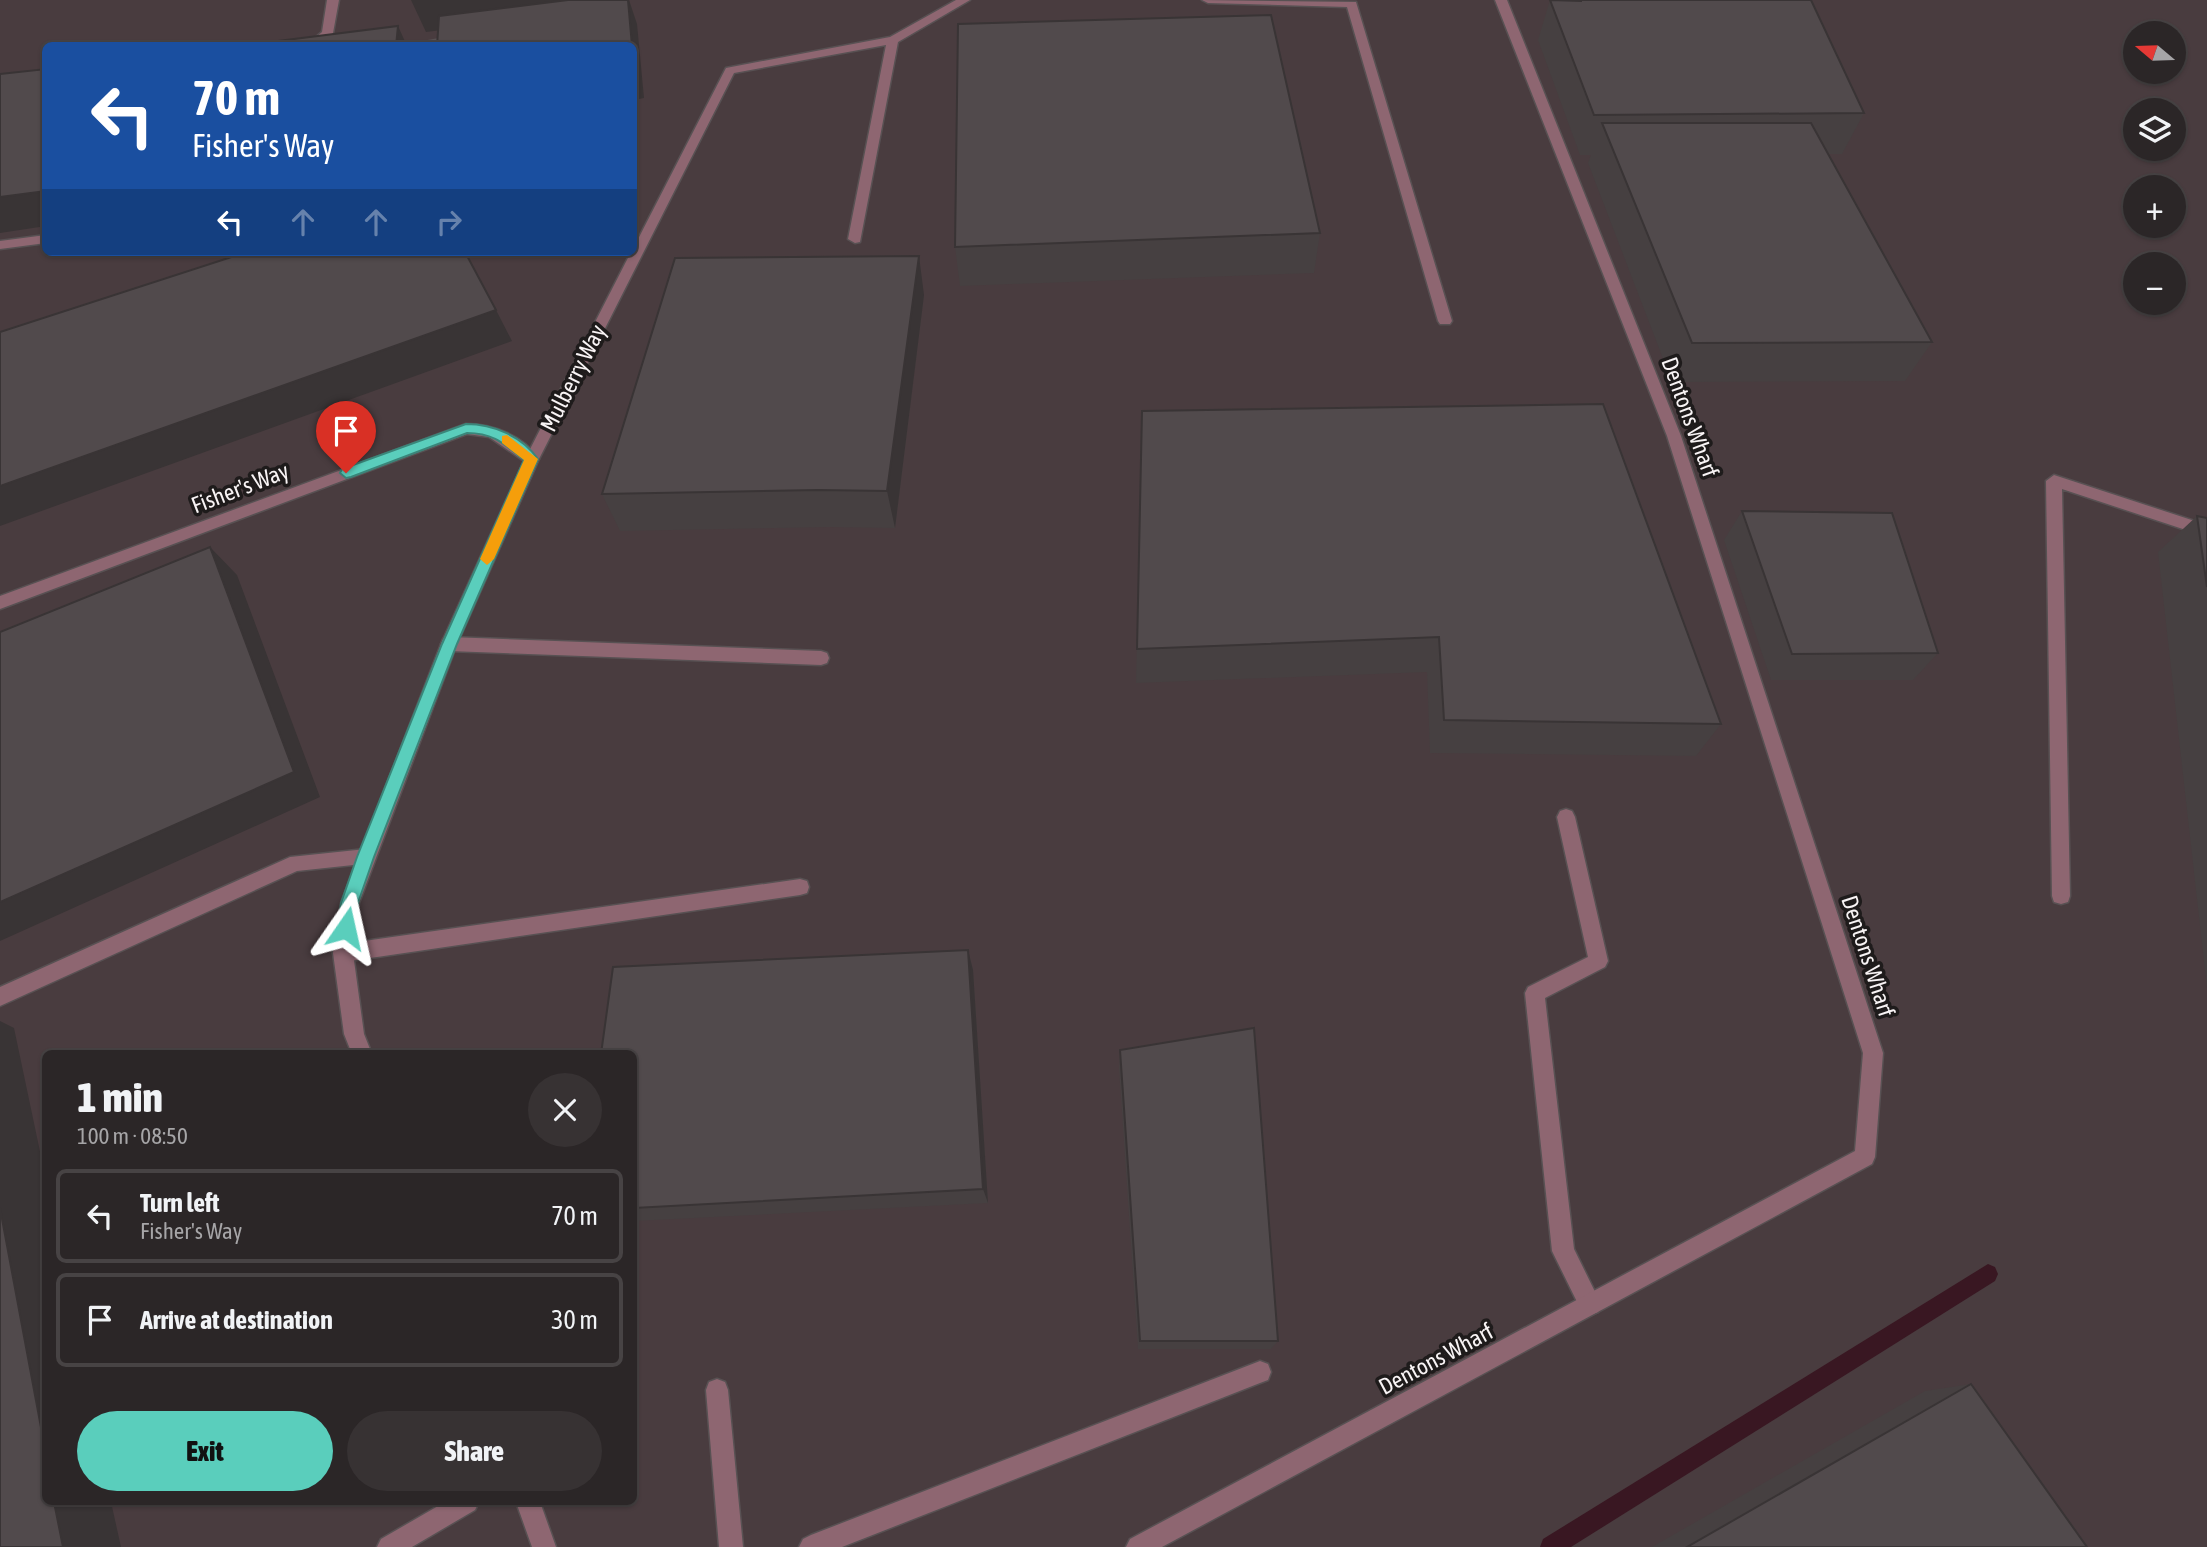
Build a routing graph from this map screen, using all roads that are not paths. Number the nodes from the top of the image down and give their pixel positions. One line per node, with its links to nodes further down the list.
1 (334, 0): 8 (street)
2 (964, 0): 7 (street)
3 (1208, 0): 4 (street)
4 (1239, 0): 15 (street)
5 (1501, 0): 28 (street, Dentons Wharf)
6 (475, 37): 9 (street)
7 (893, 40): 10 (street); 13 (street, Mulberry Way)
8 (317, 42)
9 (437, 42)
10 (855, 239)
11 (42, 240): 12 (street)
12 (0, 245)
13 (637, 252)
14 (635, 256): 16 (street, Mulberry Way)
15 (1446, 321)
16 (532, 459): 18 (street, Fisher's Way); 19 (street, Mulberry Way)
17 (2207, 530): 24 (street)
18 (0, 603)
19 (449, 644): 20 (street); 22 (street, Mulberry Way)
20 (821, 658)
21 (1566, 817): 28 (street)
22 (366, 857): 25 (street, Mulberry Way); 26 (street)
23 (800, 887): 25 (street)
24 (2061, 896)
25 (343, 953): 27 (street, Mulberry Way)
26 (0, 998)
27 (360, 1050)
28 (1590, 1304): 37 (street, Dentons Wharf)
29 (1260, 1372): 36 (street)
30 (717, 1390): 35 (street)
31 (462, 1505): 33 (street)
32 (529, 1505): 34 (street)
33 (389, 1547)
34 (544, 1547)
35 (731, 1547)
36 (811, 1547)
37 (1138, 1547)

